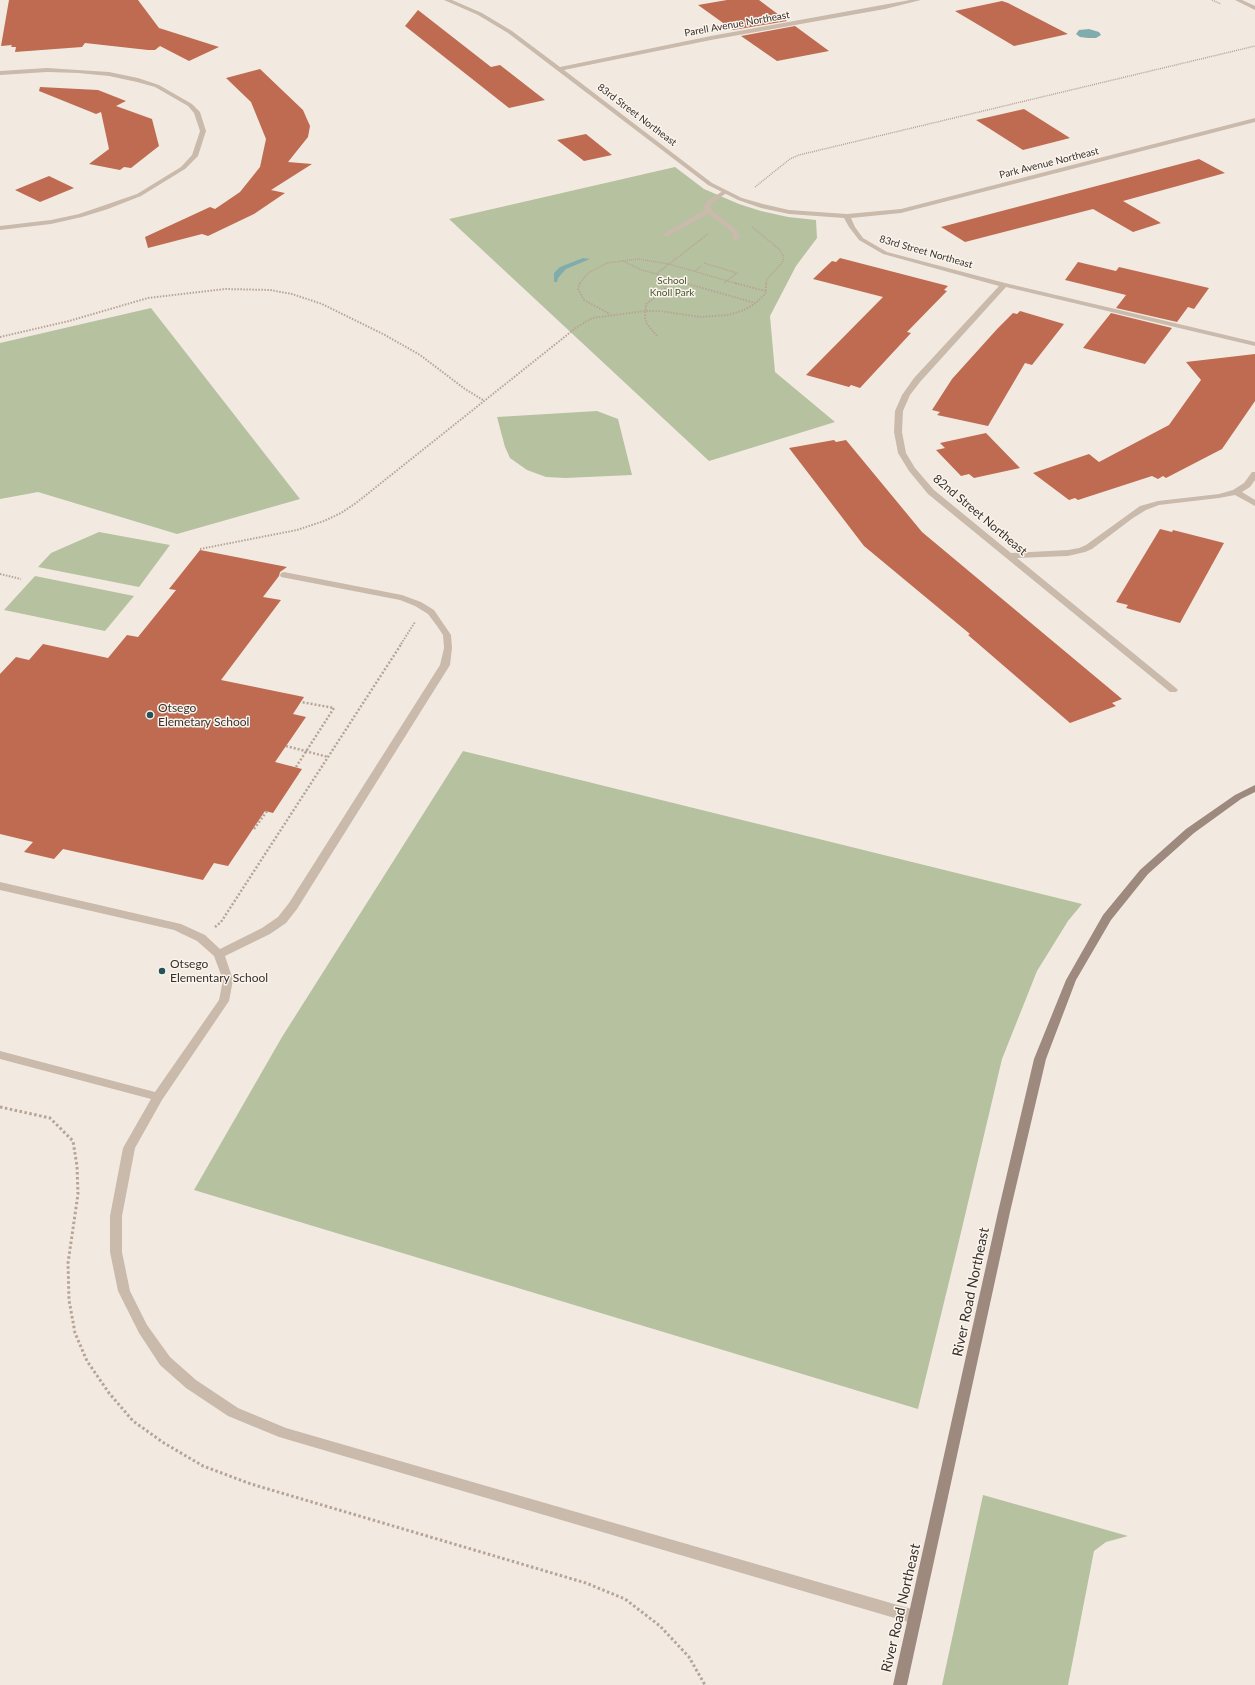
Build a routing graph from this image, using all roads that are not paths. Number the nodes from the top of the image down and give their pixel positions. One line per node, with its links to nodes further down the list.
1 (446, 0): 5 (street, 83rd Street Northeast)
2 (918, 0): 5 (street, Parell Avenue Northeast)
3 (1238, 0): 4 (street)
4 (1255, 8)
5 (559, 69): 8 (street, 83rd Street Northeast)
6 (0, 73): 11 (street)
7 (1255, 120): 10 (street, Park Avenue Northeast)
8 (725, 192): 9 (street); 10 (street, 83rd Street Northeast)
9 (709, 211): 12 (street); 13 (street)
10 (847, 216): 14 (street, 83rd Street Northeast)
11 (0, 228)
12 (665, 235)
13 (735, 240)
14 (1004, 285): 15 (street, 83rd Street Northeast); 19 (street, 82nd Street Northeast)
15 (1255, 344)
16 (1255, 474): 17 (street)
17 (1236, 492): 18 (street); 19 (street)
18 (1255, 504)
19 (1010, 556): 21 (street, 82nd Street Northeast)
20 (284, 575): 24 (street)
21 (1173, 690)
22 (1255, 788): 27 (main road, River Road Northeast)
23 (0, 886): 24 (street)
24 (219, 954): 26 (street)
25 (0, 1055): 26 (street)
26 (158, 1097): 27 (street)
27 (915, 1617): 28 (main road, River Road Northeast)
28 (900, 1685)

